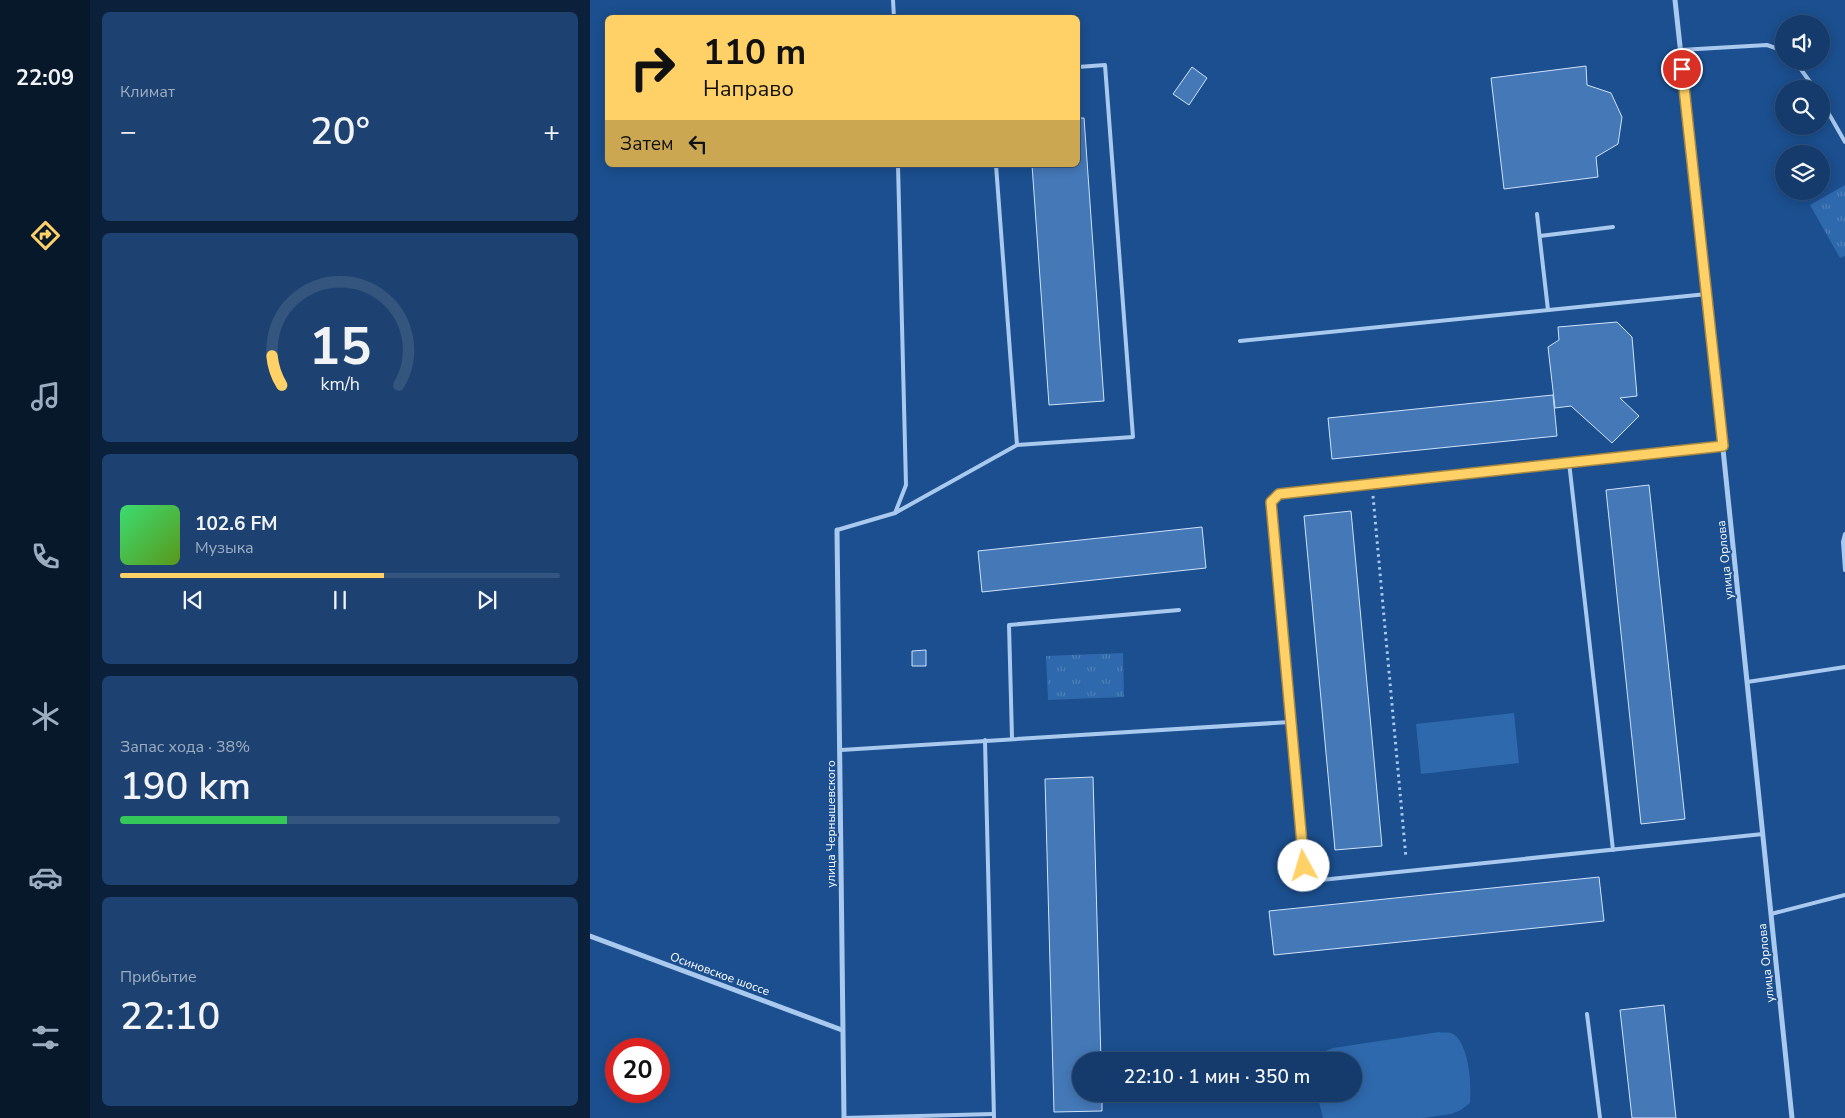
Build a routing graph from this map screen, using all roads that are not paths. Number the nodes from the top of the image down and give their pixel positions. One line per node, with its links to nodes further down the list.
1 (893, 0): 3 (lane)
2 (1675, 0): 5 (street, улица Орлова)
3 (894, 15)
4 (1775, 48): 5 (lane)
5 (1680, 50): 14 (street, улица Орлова)
6 (1080, 67): 17 (lane)
7 (1830, 116): 8 (lane)
8 (1845, 142)
9 (898, 167): 20 (lane)
10 (996, 167): 17 (lane)
11 (1537, 214): 13 (lane)
12 (1613, 227): 13 (lane)
13 (1540, 236): 15 (lane)
14 (1707, 294): 15 (lane); 18 (street, улица Орлова)
15 (1548, 310): 16 (lane)
16 (1240, 341)
17 (1016, 445): 20 (lane)
18 (1723, 446): 19 (lane); 26 (street, улица Орлова)
19 (1569, 462): 27 (lane); 32 (lane)
20 (894, 513): 21 (lane)
21 (837, 530): 30 (street, улица Чернышевского)
22 (1845, 534): 23 (lane)
23 (1845, 570)
24 (1179, 610): 28 (lane)
25 (1845, 667): 26 (lane)
26 (1747, 682): 31 (street, улица Орлова)
27 (1290, 722): 28 (lane); 32 (lane)
28 (1012, 738): 29 (lane)
29 (985, 740): 30 (lane); 38 (lane)
30 (841, 750): 37 (street, улица Чернышевского)
31 (1763, 834): 32 (lane); 34 (street, улица Орлова)
32 (1614, 850)
33 (1845, 895): 34 (lane)
34 (1771, 914): 41 (street, улица Орлова)
35 (590, 936): 37 (street, Осиновское шоссе)
36 (1587, 1014): 40 (lane)
37 (842, 1030): 39 (street, улица Чернышевского)
38 (993, 1116): 39 (lane)
39 (844, 1118)
40 (1600, 1118)
41 (1792, 1118)

